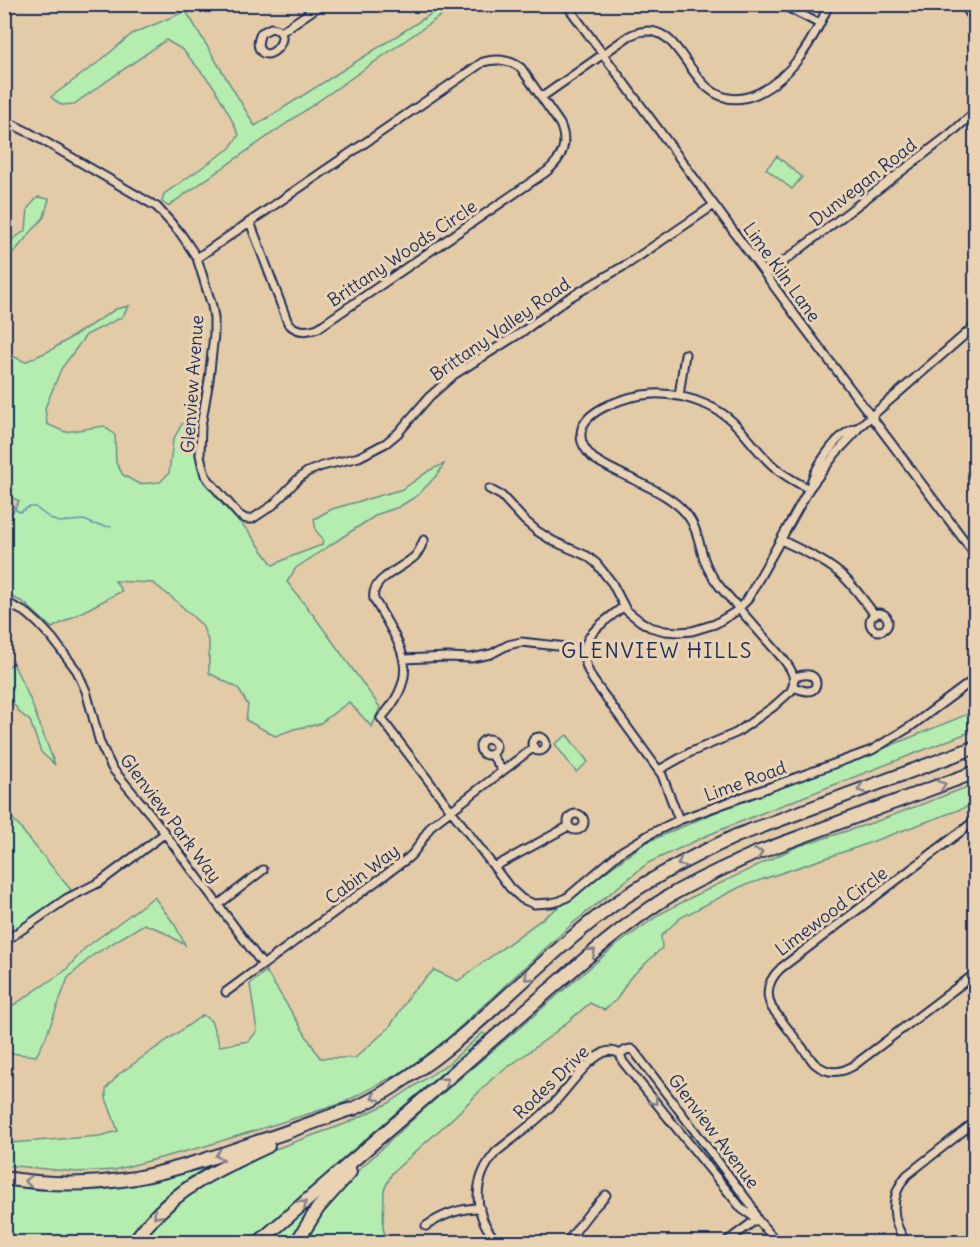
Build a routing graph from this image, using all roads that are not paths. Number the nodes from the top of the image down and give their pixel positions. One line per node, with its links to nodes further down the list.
1 (322, 4): 8 (street)
2 (566, 4): 9 (street, Lime Kiln Lane)
3 (781, 4): 7 (street)
4 (829, 4): 7 (street)
5 (963, 4): 6 (street)
6 (975, 22)
7 (820, 24): 9 (street)
8 (281, 33)
9 (603, 55): 10 (street); 13 (street, Lime Kiln Lane)
10 (542, 97): 14 (street, Brittany Woods Circle); 14 (street, Brittany Woods Circle)
11 (975, 111): 16 (street, Dunvegan Road)
12 (4, 120): 15 (street, Glenview Avenue)
13 (714, 205): 16 (street, Lime Kiln Lane); 23 (street, Brittany Valley Road)
14 (250, 222): 15 (street, Brittany Woods Circle)
15 (197, 258): 23 (street, Glenview Avenue)
16 (765, 274): 20 (street, Lime Kiln Lane)
17 (975, 325): 20 (street)
18 (686, 354): 19 (street)
19 (679, 396): 22 (street); 31 (street)
20 (871, 417): 22 (street); 27 (street, Lime Kiln Lane)
21 (489, 489): 30 (street)
22 (809, 489): 26 (street)
23 (250, 519)
24 (975, 539): 27 (street)
25 (424, 540): 34 (street)
26 (781, 540): 31 (street); 32 (street)
27 (968, 546): 28 (street, Lime Kiln Lane)
28 (975, 556)
29 (4, 601): 46 (street, Glenview Park Way)
30 (624, 606): 31 (street); 33 (street)
31 (739, 608): 40 (street)
32 (874, 615)
33 (585, 649): 34 (street); 40 (street)
34 (404, 660): 42 (street)
35 (975, 678): 43 (street, Lime Road)
36 (534, 747): 39 (street, Cabin Way)
37 (975, 747): 55 (highway, one-way to 55)
38 (492, 755): 39 (street)
39 (502, 770): 42 (street, Cabin Way)
40 (659, 770): 43 (street)
41 (975, 772): 56 (highway, one-way to 41)
42 (451, 810): 47 (street); 51 (street, Cabin Way)
43 (679, 820): 47 (street, Lime Road)
44 (975, 820): 52 (street, Limewood Circle)
45 (569, 826): 47 (street)
46 (164, 834): 49 (street, Glenview Park Way); 50 (street)
47 (494, 867)
48 (263, 870): 49 (street)
49 (219, 904): 51 (street, Glenview Park Way)
50 (4, 942)
51 (264, 965): 53 (street, Cabin Way)
52 (975, 973)
53 (226, 992)
54 (620, 1054): 60 (street, Rodes Drive); 61 (street, one-way to 61); 61 (street, Glenview Avenue)
55 (354, 1108): 58 (highway, one-way to 58); 63 (highway, one-way to 63)
56 (401, 1119): 64 (highway, one-way to 56); 65 (highway)
57 (975, 1121): 70 (street)
58 (4, 1178)
59 (606, 1195): 67 (street)
60 (480, 1208): 62 (street); 66 (street)
61 (757, 1219): 68 (street); 69 (street, Glenview Avenue)
62 (426, 1226)
63 (134, 1242)
64 (259, 1242)
65 (297, 1242)
66 (497, 1242)
67 (567, 1242)
68 (726, 1242)
69 (777, 1242)
70 (906, 1242)

